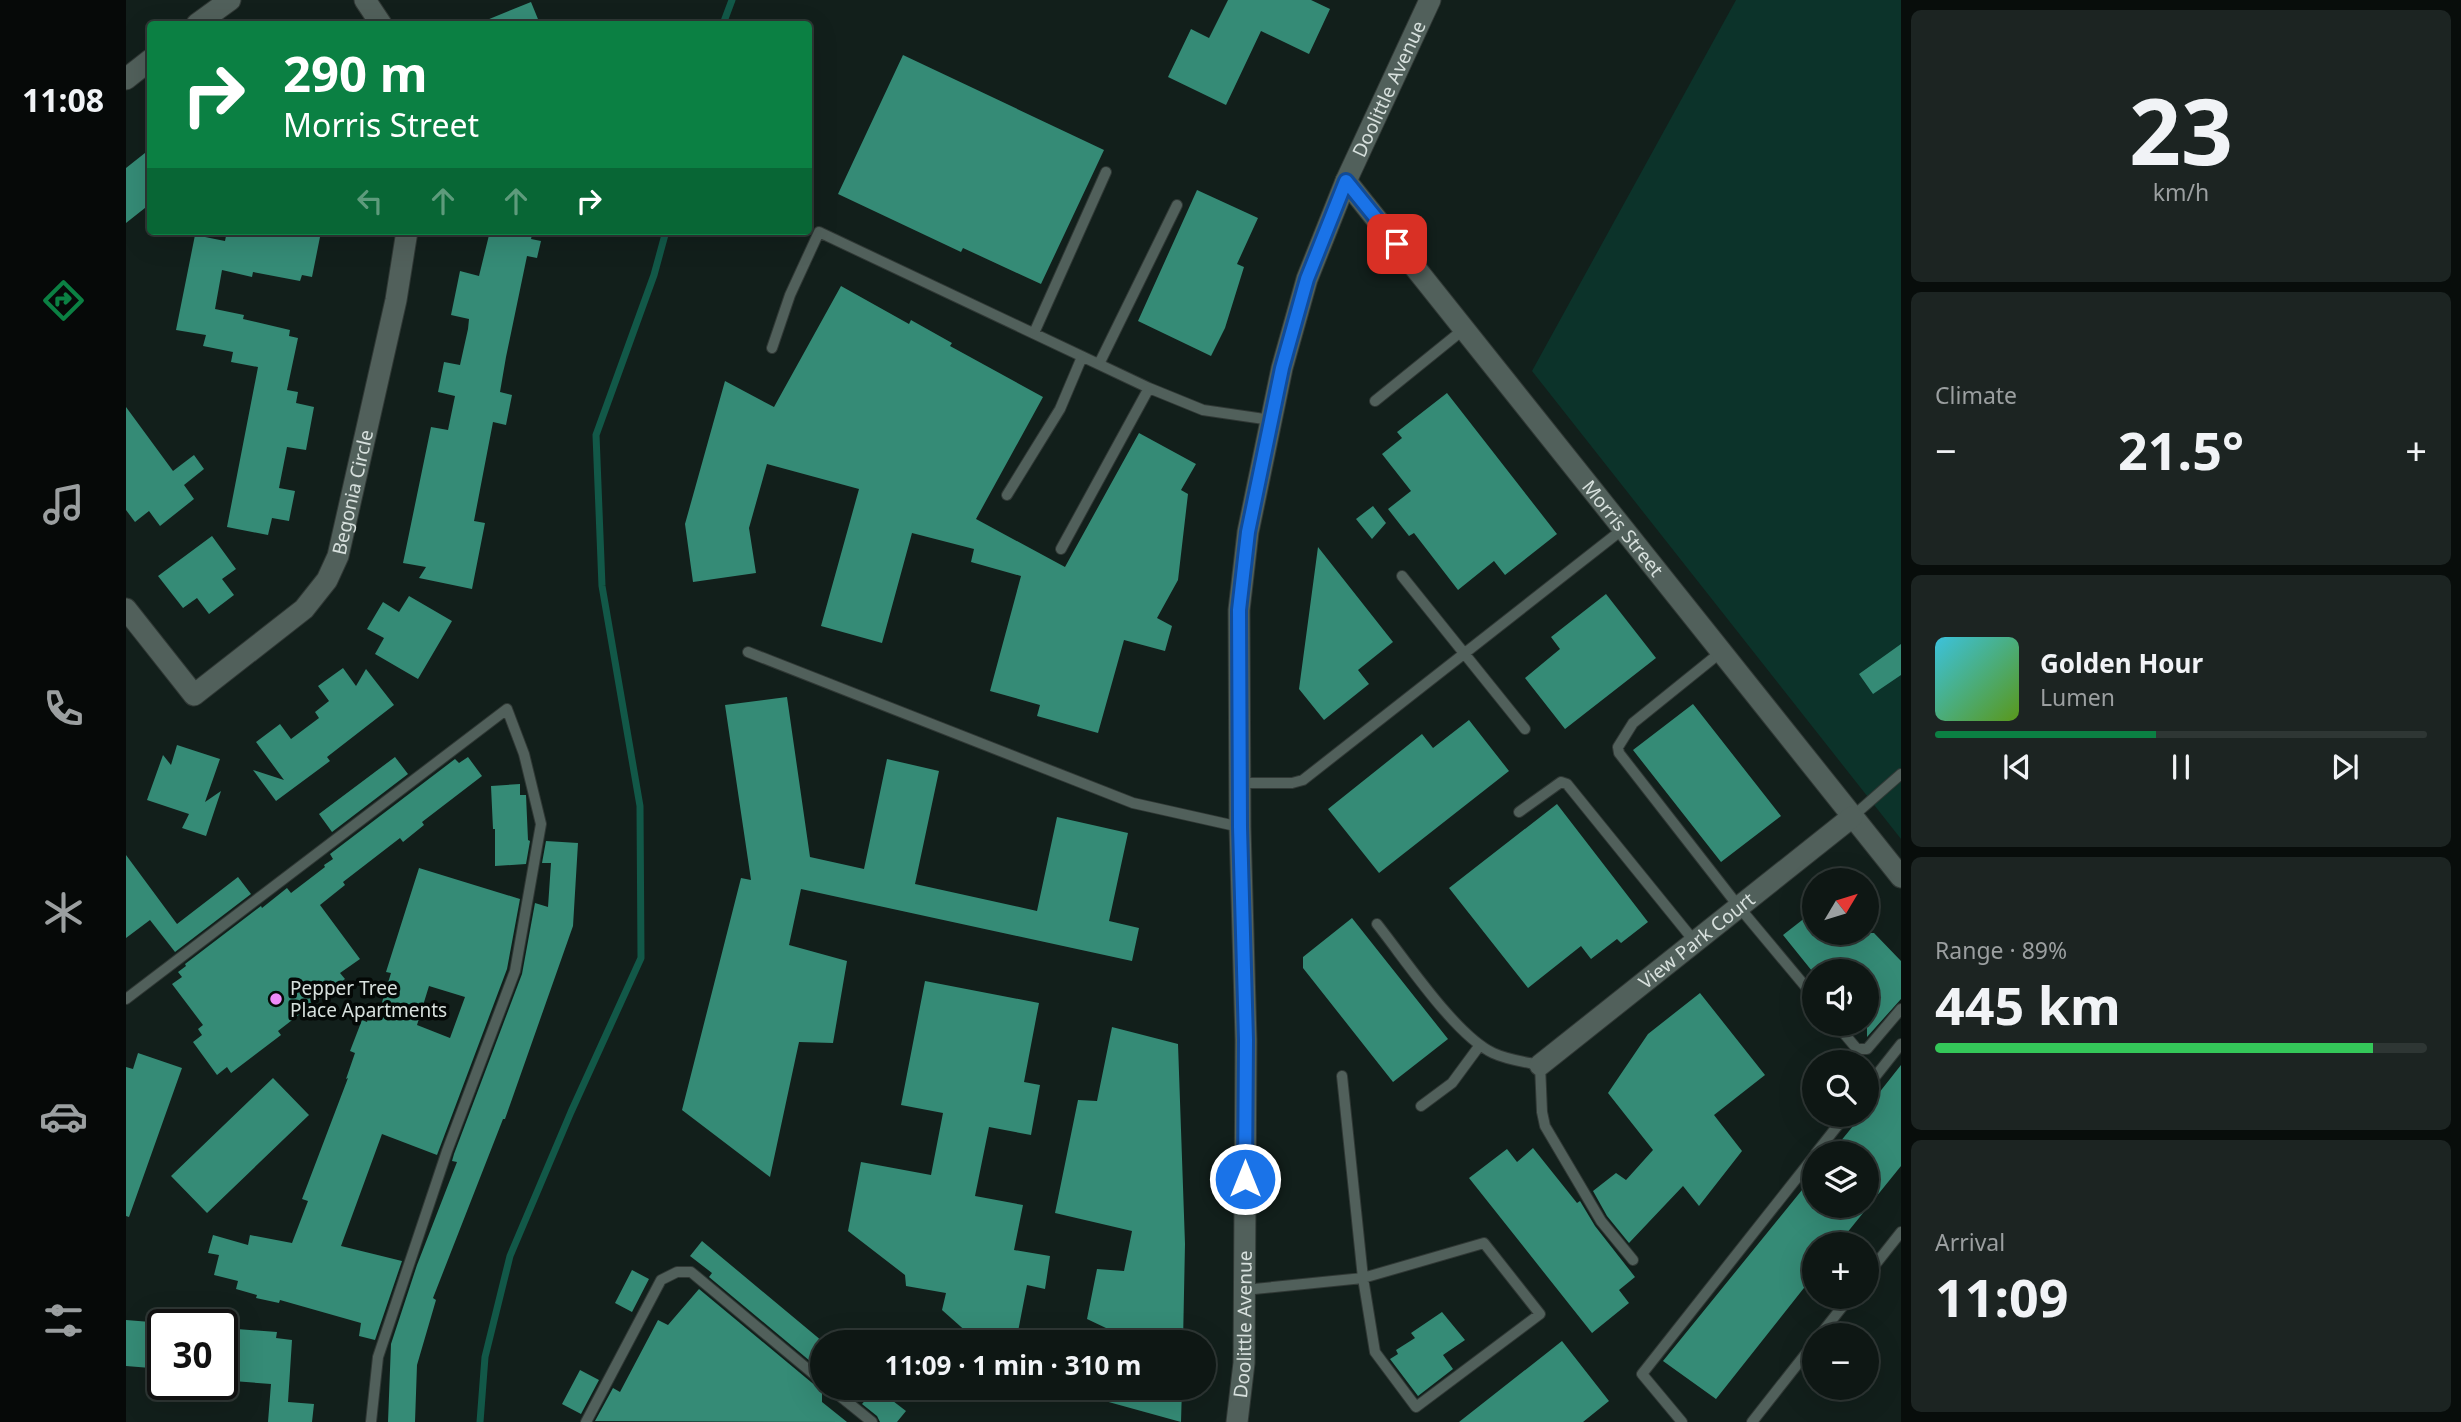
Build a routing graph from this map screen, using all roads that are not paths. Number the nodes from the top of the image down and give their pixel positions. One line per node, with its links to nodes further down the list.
1 (230, 0): 4 (street)
2 (365, 0): 5 (street)
3 (1430, 0): 9 (street, Doolittle Avenue)
4 (201, 21)
5 (379, 21)
6 (147, 62): 7 (street)
7 (126, 79)
8 (1106, 172): 13 (lane)
9 (1346, 181): 12 (street, Morris Street); 19 (street, Doolittle Avenue)
10 (1177, 205): 16 (lane)
11 (406, 235): 24 (street, Begonia Circle)
12 (1464, 329): 18 (lane); 21 (street, Morris Street)
13 (1034, 333): 14 (lane); 15 (lane)
14 (772, 348)
15 (1082, 357): 16 (lane); 20 (lane)
16 (1099, 364): 17 (lane)
17 (1149, 388): 19 (lane); 22 (lane)
18 (1375, 401)
19 (1271, 421): 30 (street, Doolittle Avenue)
20 (1007, 495)
21 (1623, 529): 26 (street, Morris Street); 27 (lane)
22 (1060, 549)
23 (1402, 576): 27 (lane)
24 (126, 609)
25 (748, 652): 33 (lane)
26 (1721, 652): 32 (street, Morris Street); 35 (lane)
27 (1464, 653): 28 (lane); 30 (lane)
28 (1525, 729)
29 (1901, 774): 32 (lane)
30 (1241, 783): 33 (street, Doolittle Avenue)
31 (1519, 812): 37 (lane)
32 (1852, 817): 34 (street, Morris Street); 35 (street, View Park Court)
33 (1240, 827): 57 (street, Doolittle Avenue)
34 (1901, 875)
35 (1739, 907): 37 (street, View Park Court); 38 (lane)
36 (1377, 924): 45 (lane)
37 (1695, 942): 46 (street, View Park Court)
38 (1802, 982)
39 (126, 999): 63 (lane)
40 (1901, 1009): 41 (lane)
41 (1879, 1035)
42 (1846, 1036): 43 (lane)
43 (1878, 1036)
44 (1901, 1044): 47 (lane)
45 (1480, 1045): 46 (lane); 49 (lane)
46 (1540, 1065): 55 (lane)
47 (1879, 1072)
48 (1342, 1076): 56 (lane)
49 (1421, 1106)
50 (1837, 1127): 51 (lane)
51 (1826, 1141)
52 (1802, 1172): 67 (lane)
53 (1901, 1231): 54 (lane)
54 (1879, 1259)
55 (1633, 1260)
56 (1363, 1278): 56 (lane); 57 (lane)
57 (1244, 1290): 66 (street, Doolittle Avenue)
58 (1841, 1309): 59 (lane)
59 (1829, 1323)
60 (1802, 1359): 68 (lane)
61 (810, 1371): 64 (lane)
62 (845, 1400): 65 (lane)
63 (371, 1422)
64 (586, 1422)
65 (872, 1422)
66 (1237, 1422)
67 (1682, 1422)
68 (1752, 1422)

